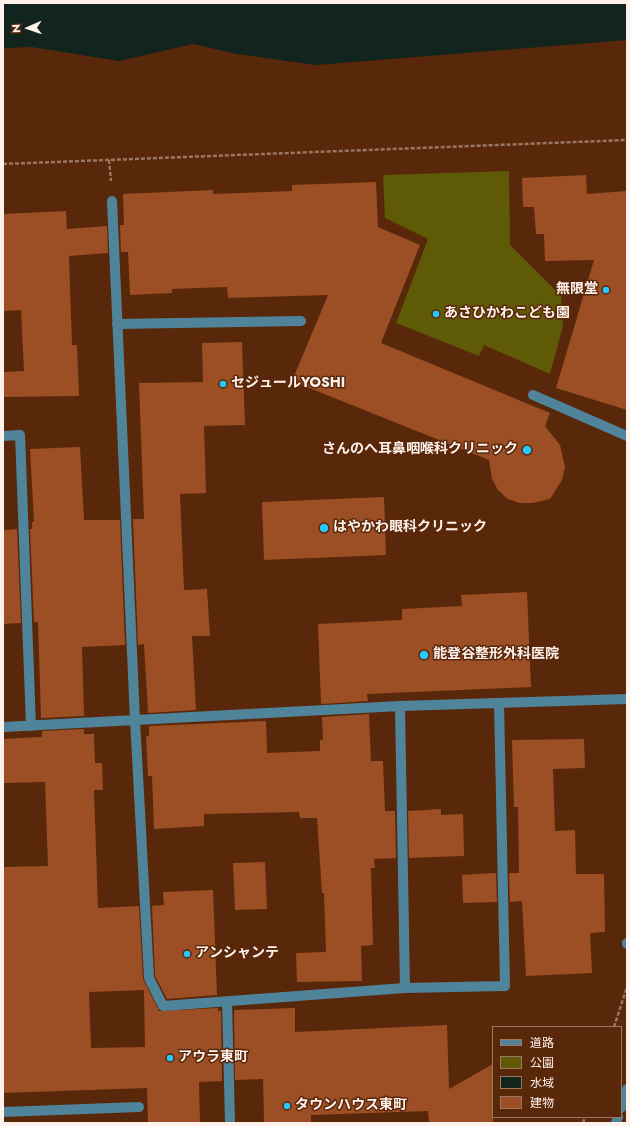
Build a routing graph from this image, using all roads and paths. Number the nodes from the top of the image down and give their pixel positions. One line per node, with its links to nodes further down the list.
1 (627, 140): 2 (path)
2 (3, 164)
3 (112, 201): 5 (street)
4 (301, 321): 5 (street)
5 (118, 324): 12 (street)
6 (533, 395): 8 (street)
7 (3, 436): 13 (street)
8 (627, 436)
9 (627, 699): 10 (street)
10 (499, 703): 11 (street); 16 (street)
11 (400, 706): 12 (street); 16 (street)
12 (134, 720): 13 (street); 17 (street)
13 (31, 726): 14 (street)
14 (3, 727)
15 (627, 987): 18 (path)
16 (404, 988): 17 (street)
17 (227, 1001): 23 (street)
18 (614, 1026)
19 (627, 1089): 20 (street)
20 (622, 1105)
21 (139, 1107): 22 (street)
22 (3, 1112)
23 (230, 1123)

